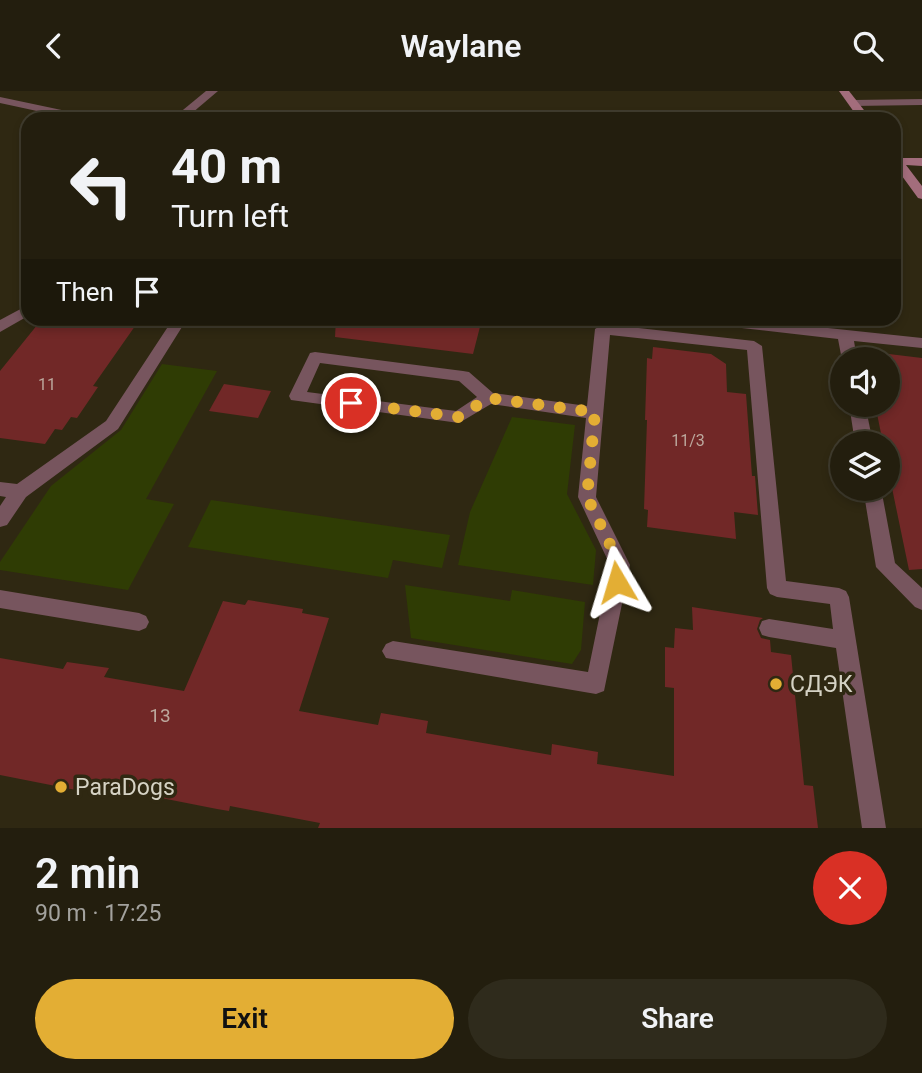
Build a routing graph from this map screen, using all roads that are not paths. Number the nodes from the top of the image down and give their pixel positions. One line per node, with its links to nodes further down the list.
1 (213, 91): 7 (lane)
2 (844, 91): 5 (main road)
3 (0, 100): 6 (lane)
4 (922, 102): 5 (lane)
5 (853, 103): 8 (main road)
6 (57, 112)
7 (187, 112)
8 (860, 112)
9 (901, 160): 10 (main road)
10 (922, 162)
11 (901, 166): 12 (main road)
12 (922, 195)
13 (21, 314): 16 (lane)
14 (176, 326): 23 (lane)
15 (794, 326): 17 (lane)
16 (0, 327)
17 (845, 335): 18 (lane); 19 (lane)
18 (922, 343)
19 (847, 347)
20 (488, 398): 20 (lane); 21 (lane)
21 (595, 412): 30 (lane); 31 (lane)
22 (0, 489): 23 (lane)
23 (19, 492): 25 (lane)
24 (874, 501): 27 (lane)
25 (0, 520)
26 (0, 599): 28 (lane)
27 (922, 601)
28 (139, 622)
29 (769, 628): 30 (lane)
30 (846, 640): 32 (lane)
31 (393, 651)
32 (874, 828)

